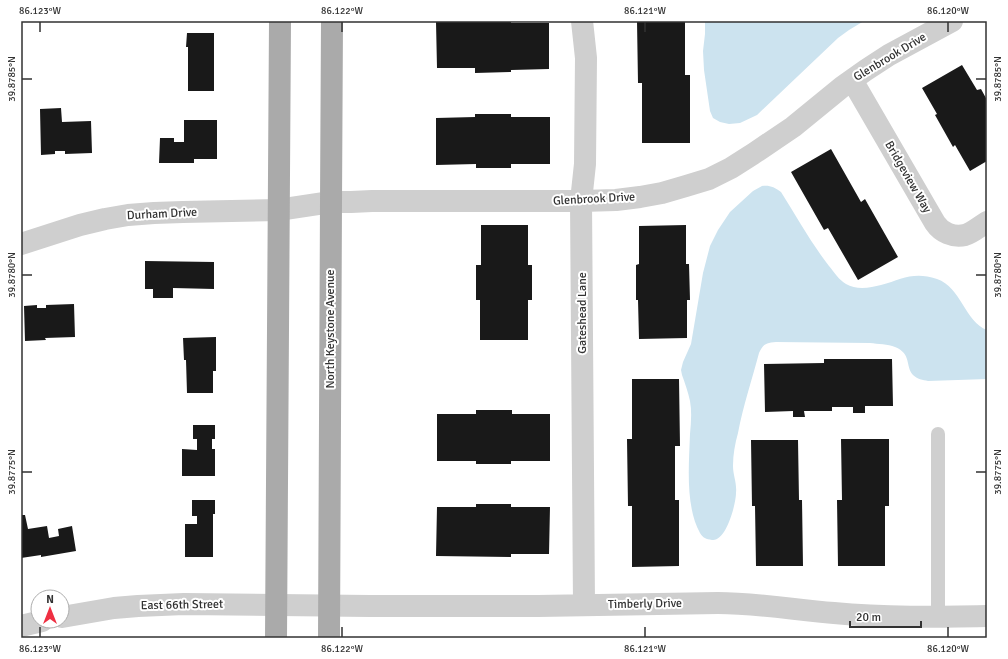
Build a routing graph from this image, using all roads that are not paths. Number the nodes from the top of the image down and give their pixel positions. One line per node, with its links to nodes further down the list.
1 (280, 21): 9 (main road)
2 (332, 21): 7 (main road, North Keystone Avenue)
3 (582, 21): 6 (street, Gateshead Lane)
4 (952, 21): 5 (street, Glenbrook Drive)
5 (852, 80): 6 (street, Glenbrook Drive); 10 (street, Bridgeview Way)
6 (581, 201): 7 (street, Glenbrook Drive); 15 (street, Gateshead Lane)
7 (331, 202): 8 (street, Glenbrook Drive); 16 (main road, North Keystone Avenue)
8 (307, 205): 9 (street, Durham Drive)
9 (278, 210): 11 (street, Durham Drive); 13 (main road)
10 (987, 222)
11 (21, 244)
12 (938, 434): 19 (lane)
13 (276, 605): 14 (street, East 66th Street); 17 (street, East 66th Street); 20 (main road)
14 (302, 605): 16 (street, Timberly Drive)
15 (584, 605): 16 (street, Timberly Drive); 19 (street, Timberly Drive)
16 (329, 606): 21 (main road, North Keystone Avenue)
17 (70, 616)
18 (987, 616): 19 (street, Timberly Drive)
19 (938, 617)
20 (276, 638)
21 (329, 638)

